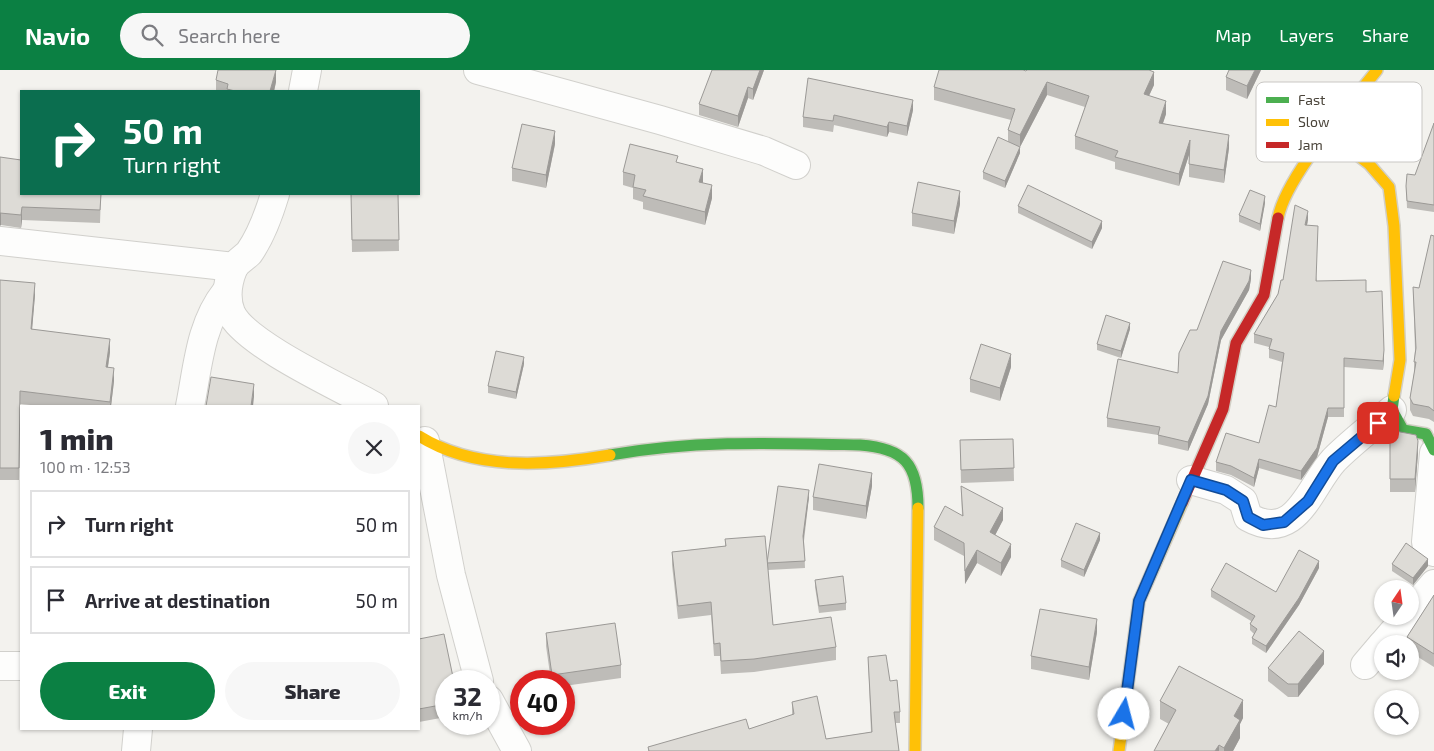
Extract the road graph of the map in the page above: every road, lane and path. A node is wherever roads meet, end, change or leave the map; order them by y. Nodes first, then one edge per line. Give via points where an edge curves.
1 (307, 70) edge
2 (478, 70) edge
3 (1377, 70) edge
4 (1367, 82) edge
5 (303, 90) edge
6 (1306, 162) edge
7 (1367, 162) edge
8 (796, 165) dead end
9 (276, 195) edge
10 (0, 240) edge
11 (230, 279) junction
12 (190, 405) edge
13 (372, 405) edge
14 (1392, 410) junction
15 (422, 439) edge
16 (1434, 452) edge
17 (1191, 480) junction
18 (1434, 552) edge
19 (1434, 584) edge
20 (1419, 602) edge
21 (1399, 625) edge
22 (1391, 635) edge
23 (0, 666) edge
24 (20, 666) edge
25 (476, 670) edge
26 (500, 720) edge
27 (138, 730) edge
28 (136, 751) edge
29 (517, 751) edge
30 (915, 751) edge
31 (1119, 751) edge

1 - 5 street
2 - 8 street via 670,122 764,151
3 - 4 street
6 - 17 street via 1280,206 1264,295 1236,342 1223,409
7 - 14 street via 1390,187 1394,226 1400,360
9 - 11 street via 260,233
10 - 11 street
11 - 12 street via 203,334
11 - 13 street via 232,314 243,329
14 - 16 street via 1403,430 1426,434
14 - 17 street via 1333,461 1308,501 1284,522 1263,525 1248,517 1243,501 1226,490
15 - 25 street via 451,576
15 - 30 street via 449,453 492,461 588,459 678,444 721,442 866,446 890,450 906,460 914,476 918,496
16 - 18 street via 1426,542
17 - 31 street via 1139,601
19 - 20 street
21 - 22 street
23 - 24 street
26 - 29 street
27 - 28 street

